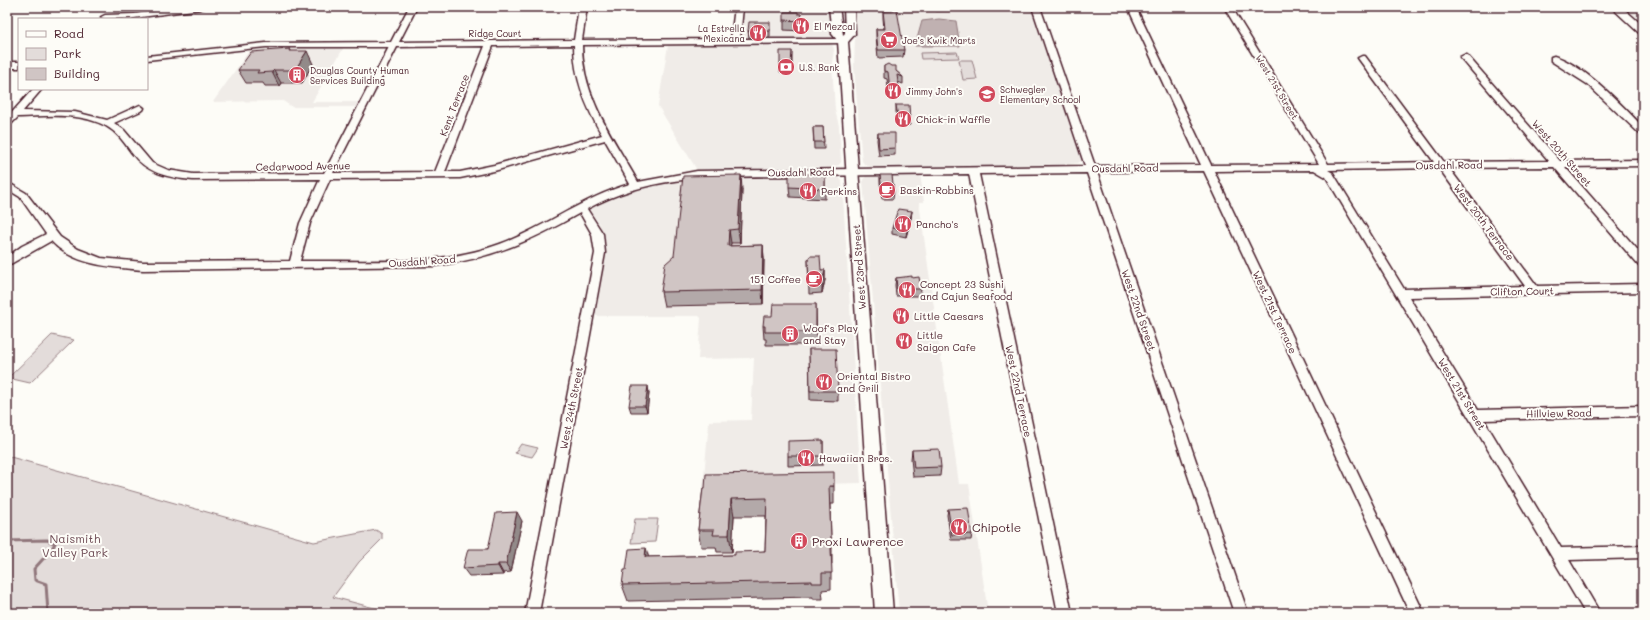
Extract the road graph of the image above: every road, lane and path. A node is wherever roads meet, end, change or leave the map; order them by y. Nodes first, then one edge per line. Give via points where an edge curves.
1 (115, 7) edge
2 (201, 7) edge
3 (413, 7) edge
4 (583, 7) edge
5 (739, 7) edge
6 (834, 7) edge
7 (849, 7) edge
8 (1036, 7) edge
9 (1281, 7) edge
10 (1616, 7) edge
11 (1229, 8) edge
12 (1134, 12) dead end
13 (104, 18) edge
14 (1638, 24) edge
15 (1643, 31) edge
16 (844, 41) junction
17 (734, 42) junction
18 (490, 43) junction
19 (577, 43) junction
20 (394, 44) junction
21 (1464, 57) dead end
22 (148, 58) edge
23 (1362, 58) dead end
24 (1554, 59) dead end
25 (7, 65) edge
26 (18, 65) edge
27 (37, 90) edge
28 (140, 108) dead end
29 (15, 114) junction
30 (7, 123) edge
31 (108, 123) junction
32 (1643, 132) edge
33 (608, 136) junction
34 (1643, 163) edge
35 (1557, 164) junction
36 (1441, 165) junction
37 (1207, 167) junction
38 (1090, 168) junction
39 (1330, 169) junction
40 (973, 170) junction
41 (852, 171) junction
42 (439, 175) junction
43 (327, 176) junction
44 (7, 186) edge
45 (635, 186) junction
46 (581, 208) junction
47 (52, 236) junction
48 (7, 262) edge
49 (1643, 263) edge
50 (294, 264) junction
51 (1643, 288) edge
52 (1534, 290) junction
53 (1401, 293) junction
54 (1643, 411) edge
55 (1474, 415) junction
56 (1643, 552) edge
57 (1558, 554) junction
58 (532, 613) edge
59 (884, 613) edge
60 (1065, 613) edge
61 (1241, 613) edge
62 (1417, 613) edge
63 (1594, 613) edge

1 - 13 street
2 - 13 street
3 - 20 street
4 - 19 street
5 - 17 street
6 - 16 main road, West 23rd Street via 837,34
7 - 16 main road, West 23rd Street via 850,34
8 - 38 street, West 22nd Street
9 - 11 street
10 - 14 main road
11 - 39 street, West 21st Street
12 - 37 street, West 21st Terrace
14 - 15 main road
16 - 17 street, Ridge Court
16 - 41 main road, West 23rd Street
17 - 19 street, Ridge Court
18 - 19 street, Ridge Court
18 - 20 street, Ridge Court
18 - 42 street, Kent Terrace
19 - 33 street via 583,86
20 - 22 street, Ridge Court via 256,45
20 - 43 street
21 - 35 street, West 20th Street
23 - 36 street, West 20th Terrace
24 - 32 street via 1600,91
25 - 26 street
27 - 29 street
28 - 31 street
29 - 30 street
29 - 31 street, Cedarwood Avenue via 70,114
31 - 43 street, Cedarwood Avenue via 123,134 144,162 172,175 216,178
33 - 42 street, Cedarwood Avenue via 480,172
33 - 45 street
34 - 35 street, Ousdahl Road
35 - 36 street, Ousdahl Road
35 - 49 street, West 20th Street
36 - 39 street, Ousdahl Road
36 - 52 street, West 20th Terrace
37 - 38 street, Ousdahl Road
37 - 39 street, Ousdahl Road via 1311,166
37 - 62 street, West 21st Terrace
38 - 40 street, Ousdahl Road
38 - 61 street, West 22nd Street
39 - 53 street, West 21st Street
40 - 41 street, Ousdahl Road
40 - 60 street, West 22nd Terrace
41 - 45 street, Ousdahl Road via 703,173 664,178
41 - 59 main road, West 23rd Street
42 - 43 street, Cedarwood Avenue
43 - 50 street via 305,222
44 - 47 street, Ousdahl Road via 23,195
45 - 46 street, Ousdahl Road via 605,196
46 - 50 street, Ousdahl Road via 514,243 466,257 422,263
46 - 58 street, West 24th Street via 596,228 600,253
47 - 48 street
47 - 50 street, Ousdahl Road via 74,252 100,262 117,264
51 - 52 street, Clifton Court
52 - 53 street, Clifton Court
53 - 55 street, West 21st Street
54 - 55 street, Hillview Road
55 - 57 street, West 21st Street
56 - 57 street
57 - 63 street, West 21st Street

